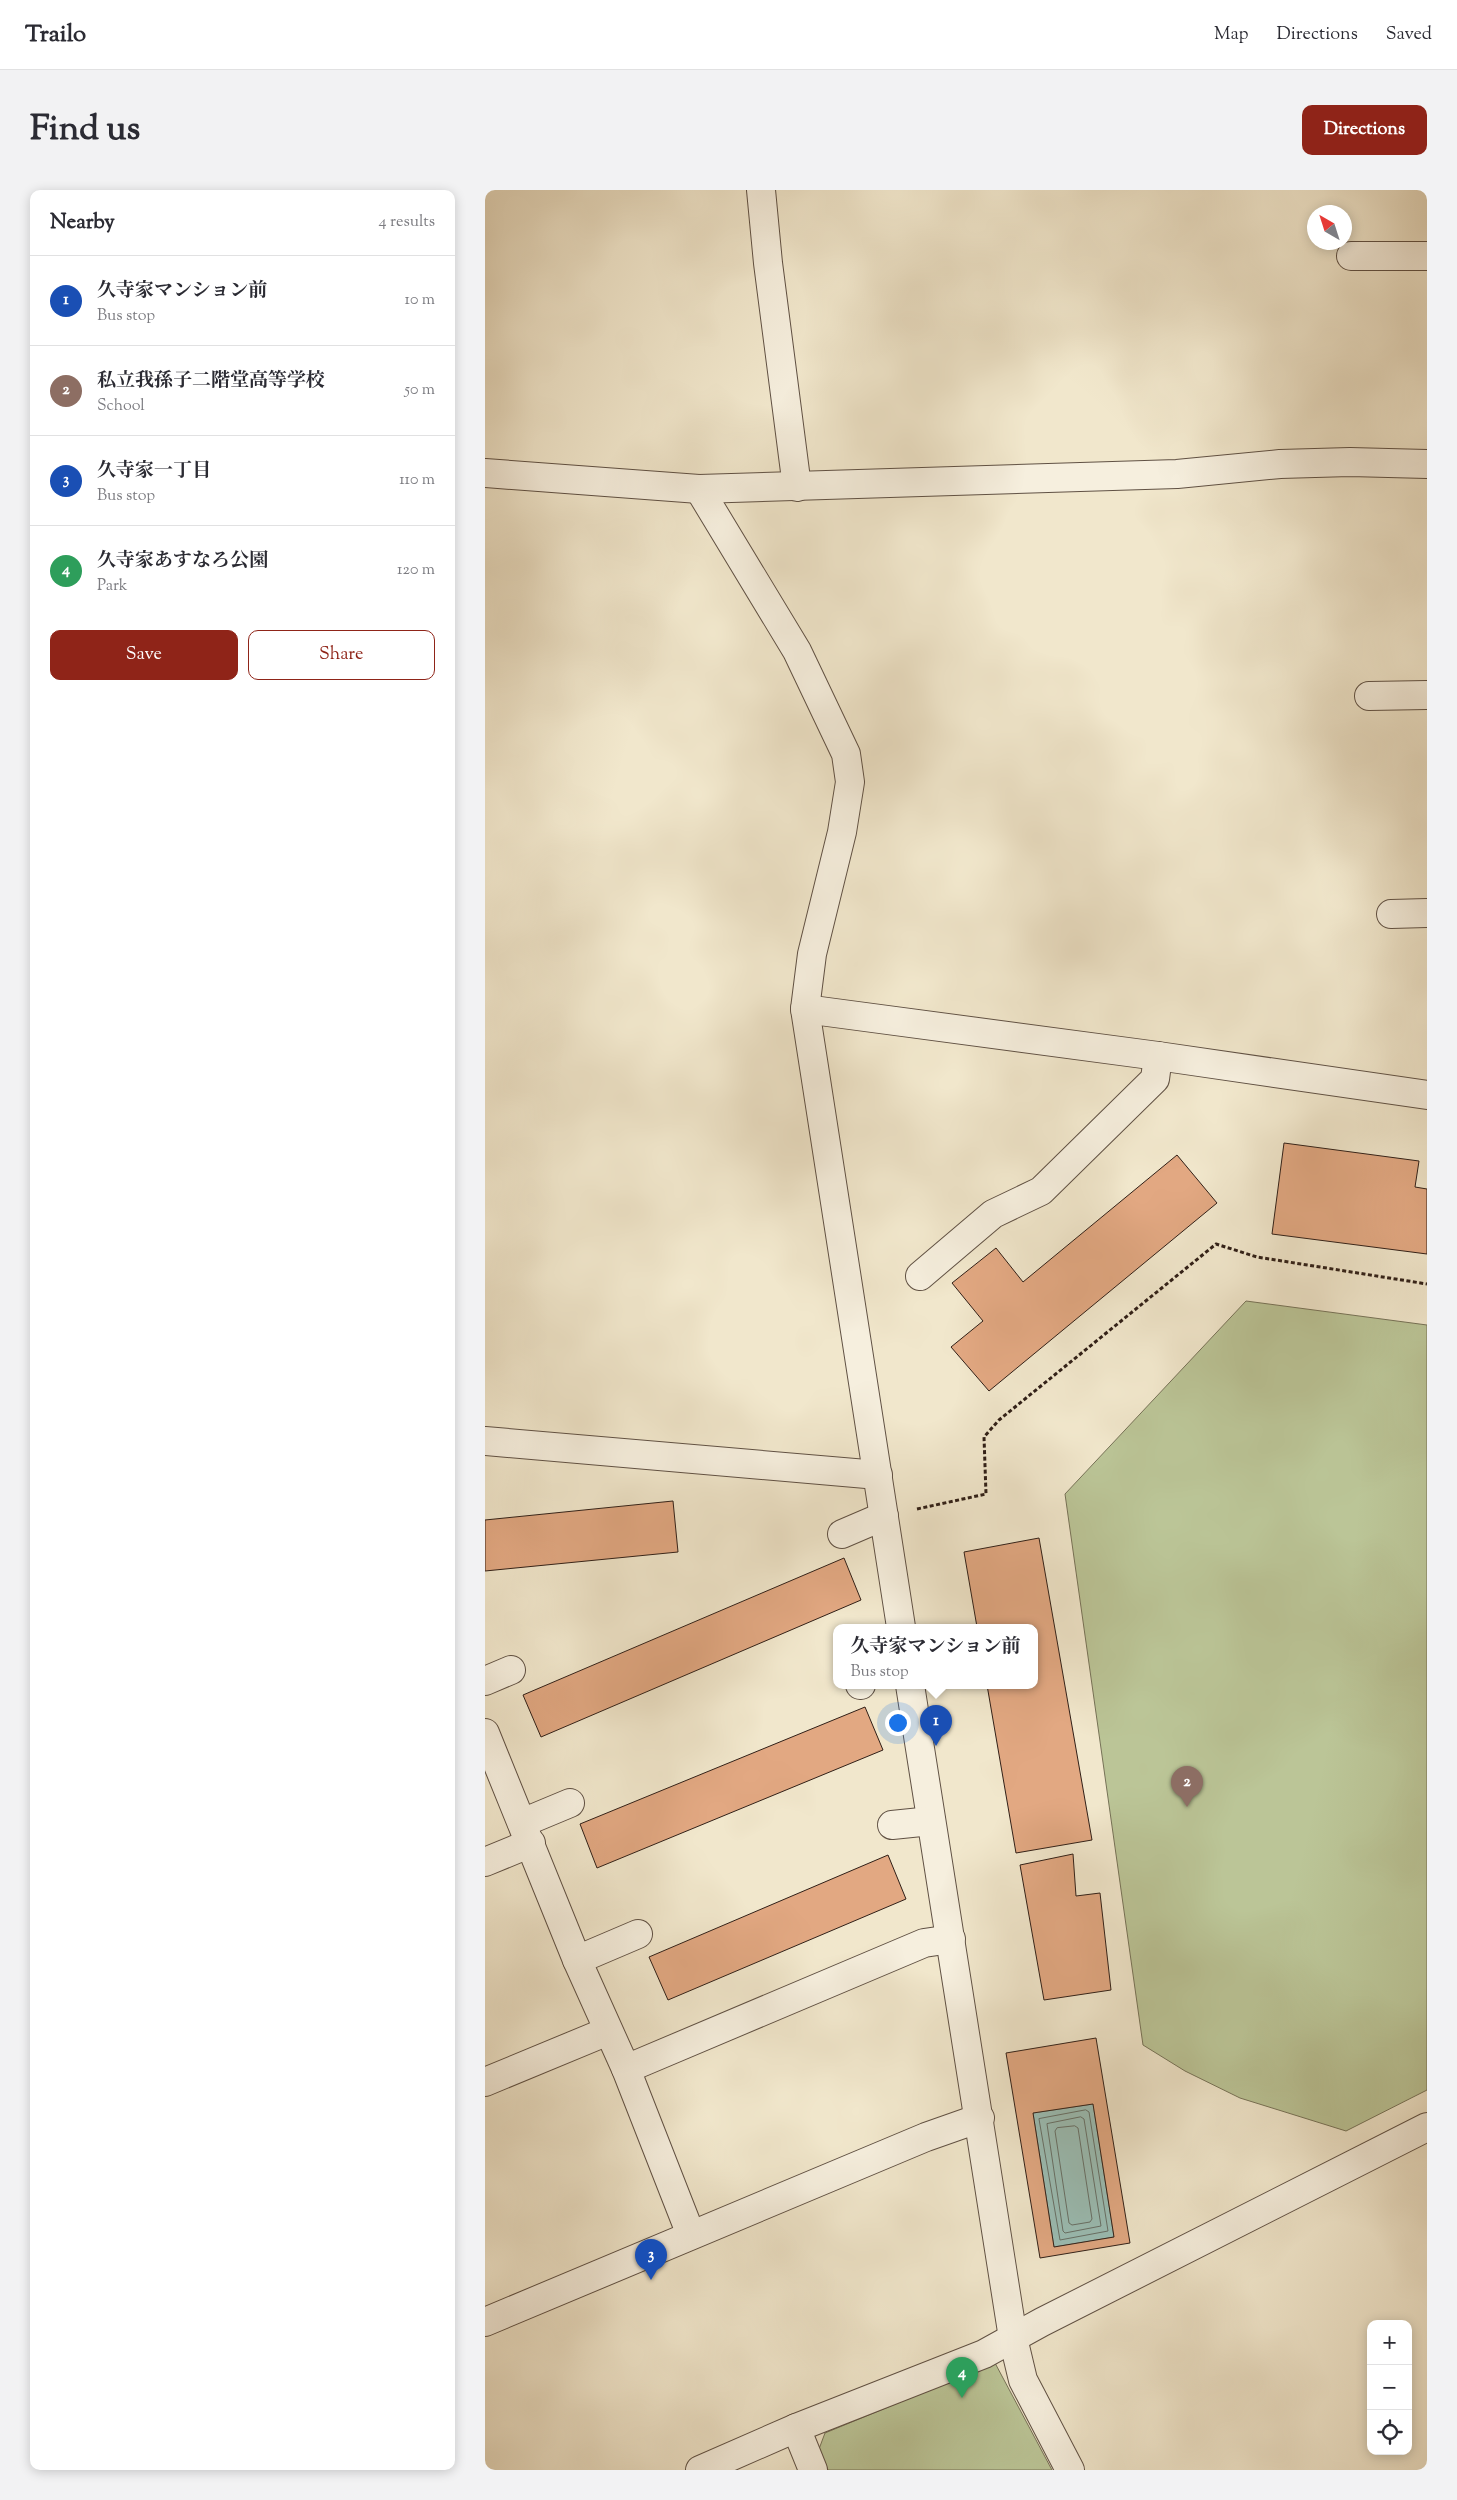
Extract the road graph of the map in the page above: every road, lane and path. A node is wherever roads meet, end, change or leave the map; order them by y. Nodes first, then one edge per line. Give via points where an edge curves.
1 (761, 190) edge
2 (1351, 256) dead end
3 (1427, 256) edge
4 (1427, 464) edge
5 (485, 473) edge
6 (797, 487) junction
7 (699, 489) junction
8 (1427, 695) edge
9 (1369, 696) dead end
10 (1427, 913) edge
11 (1391, 914) dead end
12 (805, 1009) junction
13 (1158, 1056) junction
14 (1427, 1095) edge
15 (919, 1276) dead end
16 (1427, 1284) edge
17 (485, 1442) edge
18 (878, 1475) junction
19 (884, 1516) junction
20 (842, 1534) dead end
21 (901, 1624) edge
22 (511, 1670) dead end
23 (485, 1681) edge
24 (911, 1689) edge
25 (485, 1734) edge
26 (570, 1804) dead end
27 (931, 1820) junction
28 (892, 1825) dead end
29 (527, 1833) junction
30 (485, 1862) edge
31 (638, 1934) dead end
32 (951, 1939) junction
33 (577, 1960) junction
34 (608, 2031) junction
35 (625, 2069) junction
36 (485, 2082) edge
37 (980, 2118) junction
38 (1427, 2127) edge
39 (691, 2235) junction
40 (485, 2322) edge
41 (1013, 2338) junction
42 (796, 2428) junction
43 (700, 2470) edge
44 (813, 2470) edge
45 (1071, 2470) edge

1 - 6 street
2 - 3 street
4 - 6 street via 1290,464 1177,474
5 - 7 street
6 - 7 street
7 - 12 street via 797,651 846,754 850,782 842,832 812,954
8 - 9 street
10 - 11 street
12 - 13 street
12 - 18 street
13 - 14 street
13 - 15 street via 1155,1080 1041,1191 993,1214
16 - 19 path via 1257,1257 1216,1244 999,1420 984,1437 986,1494
17 - 18 street
18 - 19 street
19 - 20 street
19 - 21 street
22 - 23 street
24 - 27 street
25 - 29 street
26 - 29 street
27 - 28 street
27 - 32 street
29 - 30 street
29 - 33 street
31 - 33 street
32 - 35 street via 924,1944
32 - 37 street
33 - 34 street
34 - 35 street
34 - 36 street
35 - 39 street
37 - 39 street via 926,2137
37 - 41 street
38 - 41 street
39 - 40 street
41 - 42 street via 984,2354
41 - 45 street via 1023,2380
42 - 43 street
42 - 44 street

